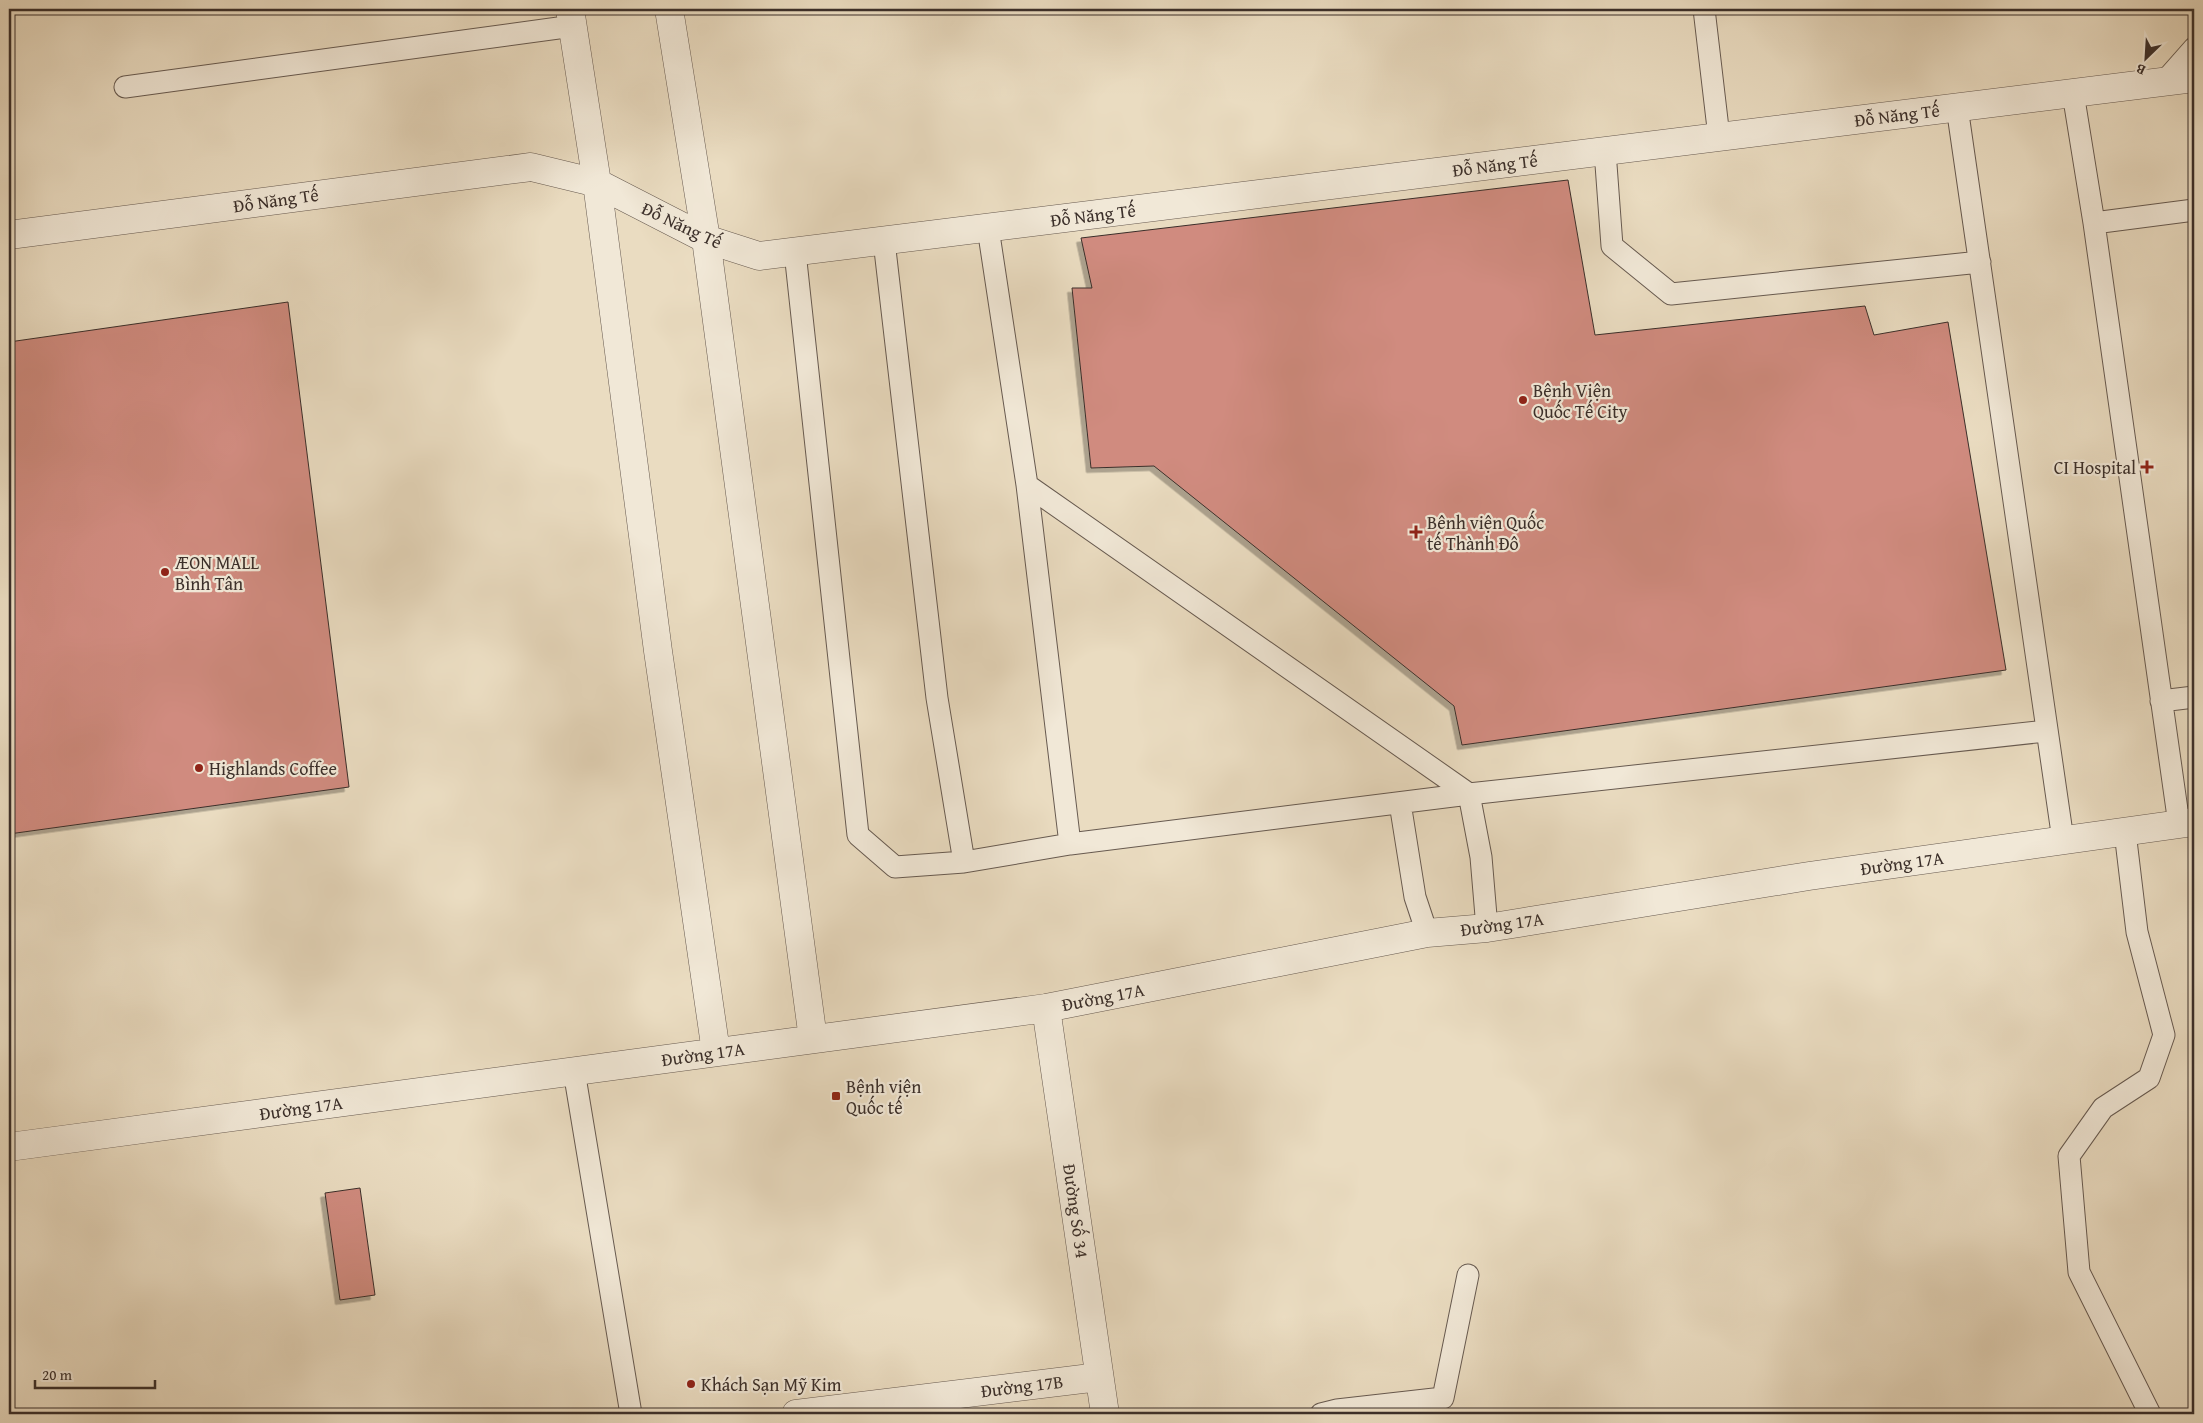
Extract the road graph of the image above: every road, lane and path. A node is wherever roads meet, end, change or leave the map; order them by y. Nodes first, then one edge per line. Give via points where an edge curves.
1 (669, 9) edge
2 (1704, 9) edge
3 (572, 17) edge
4 (2194, 48) edge
5 (2194, 78) edge
6 (2164, 82) junction
7 (126, 87) dead end
8 (2073, 93) junction
9 (1957, 107) junction
10 (1719, 137) junction
11 (1605, 151) junction
12 (597, 184) junction
13 (2194, 210) edge
14 (2094, 223) junction
15 (988, 228) junction
16 (9, 235) edge
17 (706, 239) junction
18 (884, 241) junction
19 (796, 252) junction
20 (1980, 262) junction
21 (1026, 485) junction
22 (2194, 697) edge
23 (2162, 701) junction
24 (2046, 731) junction
25 (1469, 794) junction
26 (1400, 803) junction
27 (2187, 823) edge
28 (2125, 832) junction
29 (2063, 840) junction
30 (1070, 844) junction
31 (964, 862) junction
32 (1487, 928) junction
33 (1426, 933) junction
34 (1046, 1008) junction
35 (814, 1039) junction
36 (716, 1052) junction
37 (574, 1071) junction
38 (9, 1147) edge
39 (1468, 1275) dead end
40 (1100, 1377) junction
41 (631, 1414) edge
42 (796, 1414) edge
43 (1105, 1414) edge
44 (1321, 1414) edge
45 (2150, 1414) edge

1 - 17 street
2 - 10 lane
3 - 7 lane
3 - 12 street
4 - 6 lane
5 - 6 street, Đỗ Năng Tế
6 - 8 street, Đỗ Năng Tế
8 - 9 street, Đỗ Năng Tế
8 - 14 lane
9 - 10 street, Đỗ Năng Tế
9 - 20 lane
10 - 11 street, Đỗ Năng Tế
11 - 15 street, Đỗ Năng Tế
11 - 20 lane via 1612,246 1671,294
12 - 16 street, Đỗ Năng Tế via 531,167
12 - 17 street, Đỗ Năng Tế
12 - 36 street via 658,651
13 - 14 lane
14 - 23 lane
15 - 18 street, Đỗ Năng Tế
15 - 21 lane
17 - 19 street, Đỗ Năng Tế via 760,256
17 - 35 street
18 - 19 street, Đỗ Năng Tế
18 - 31 lane via 937,698
19 - 31 lane via 858,835 895,867
20 - 24 lane
21 - 25 lane
21 - 30 lane
22 - 23 lane
23 - 27 lane
24 - 25 lane
24 - 29 lane
25 - 26 lane
25 - 32 lane via 1481,857
26 - 30 lane
26 - 33 lane via 1415,897
27 - 28 street, Đường 17A
28 - 29 street, Đường 17A
28 - 45 lane via 2137,932 2164,1035 2149,1078 2103,1108 2069,1156 2079,1272
29 - 32 street, Đường 17A via 1809,876
30 - 31 lane
32 - 33 street, Đường 17A
33 - 34 street, Đường 17A
34 - 35 street, Đường 17A
34 - 40 street, Đường Số 34
35 - 36 street, Đường 17A
36 - 37 street, Đường 17A
37 - 38 street, Đường 17A
37 - 41 lane
39 - 44 lane via 1443,1398
40 - 42 street, Đường 17B
40 - 43 street, Đường Số 34

